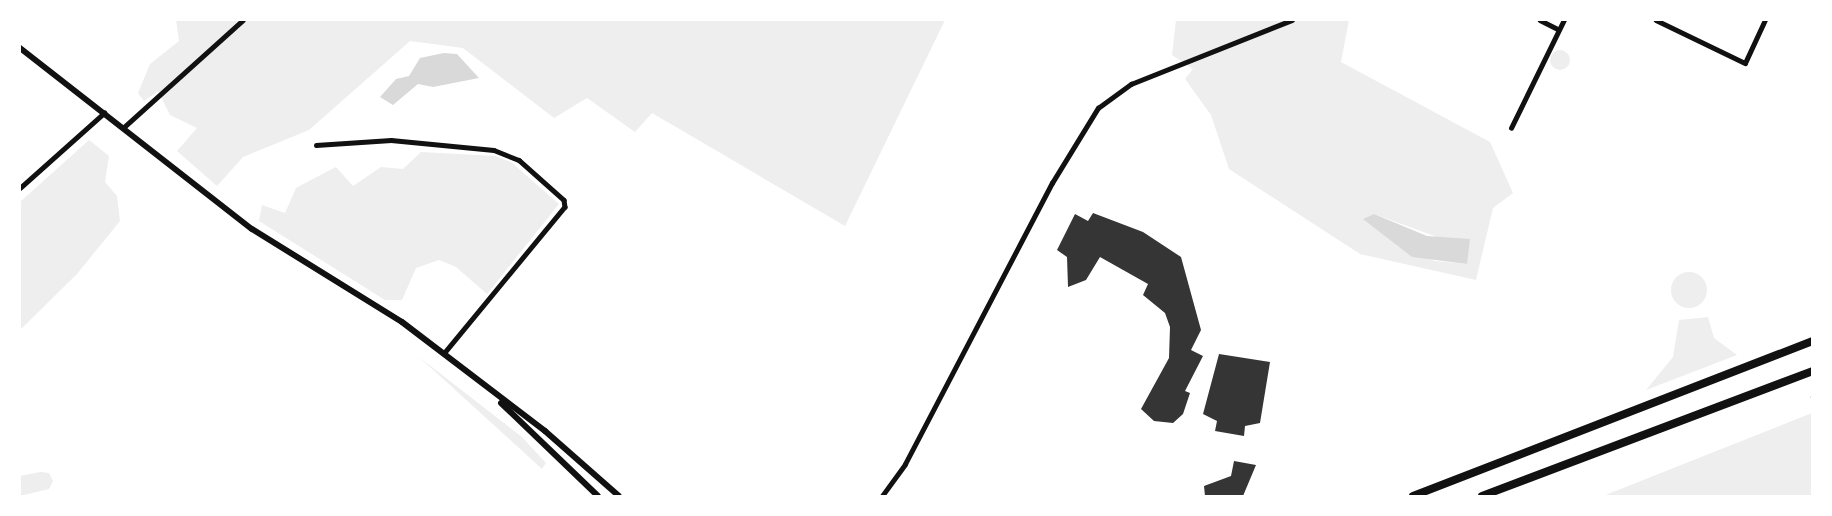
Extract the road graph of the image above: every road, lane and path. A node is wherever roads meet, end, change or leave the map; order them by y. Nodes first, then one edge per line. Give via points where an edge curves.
1 (243, 20) edge
2 (1292, 20) edge
3 (1540, 20) edge
4 (1564, 20) edge
5 (1656, 20) edge
6 (1765, 20) edge
7 (1558, 29) junction
8 (20, 48) edge
9 (104, 113) junction
10 (123, 128) junction
11 (1511, 129) dead end
12 (316, 145) dead end
13 (20, 188) edge
14 (1812, 341) edge
15 (444, 354) junction
16 (1812, 371) edge
17 (485, 388) junction
18 (598, 496) edge
19 (619, 496) edge
20 (882, 496) edge
21 (1413, 496) edge
22 (1482, 496) edge

1 - 10 street
2 - 20 street via 1131,84 1098,108 1052,183 905,464
3 - 7 street
4 - 7 street
5 - 6 street via 1744,63
7 - 11 street
8 - 9 street
9 - 10 street
9 - 13 street
10 - 15 street via 252,229
12 - 15 street via 392,140 494,150 519,160 564,200 565,207
14 - 21 highway
15 - 17 street
16 - 22 highway
17 - 18 street
17 - 19 street

